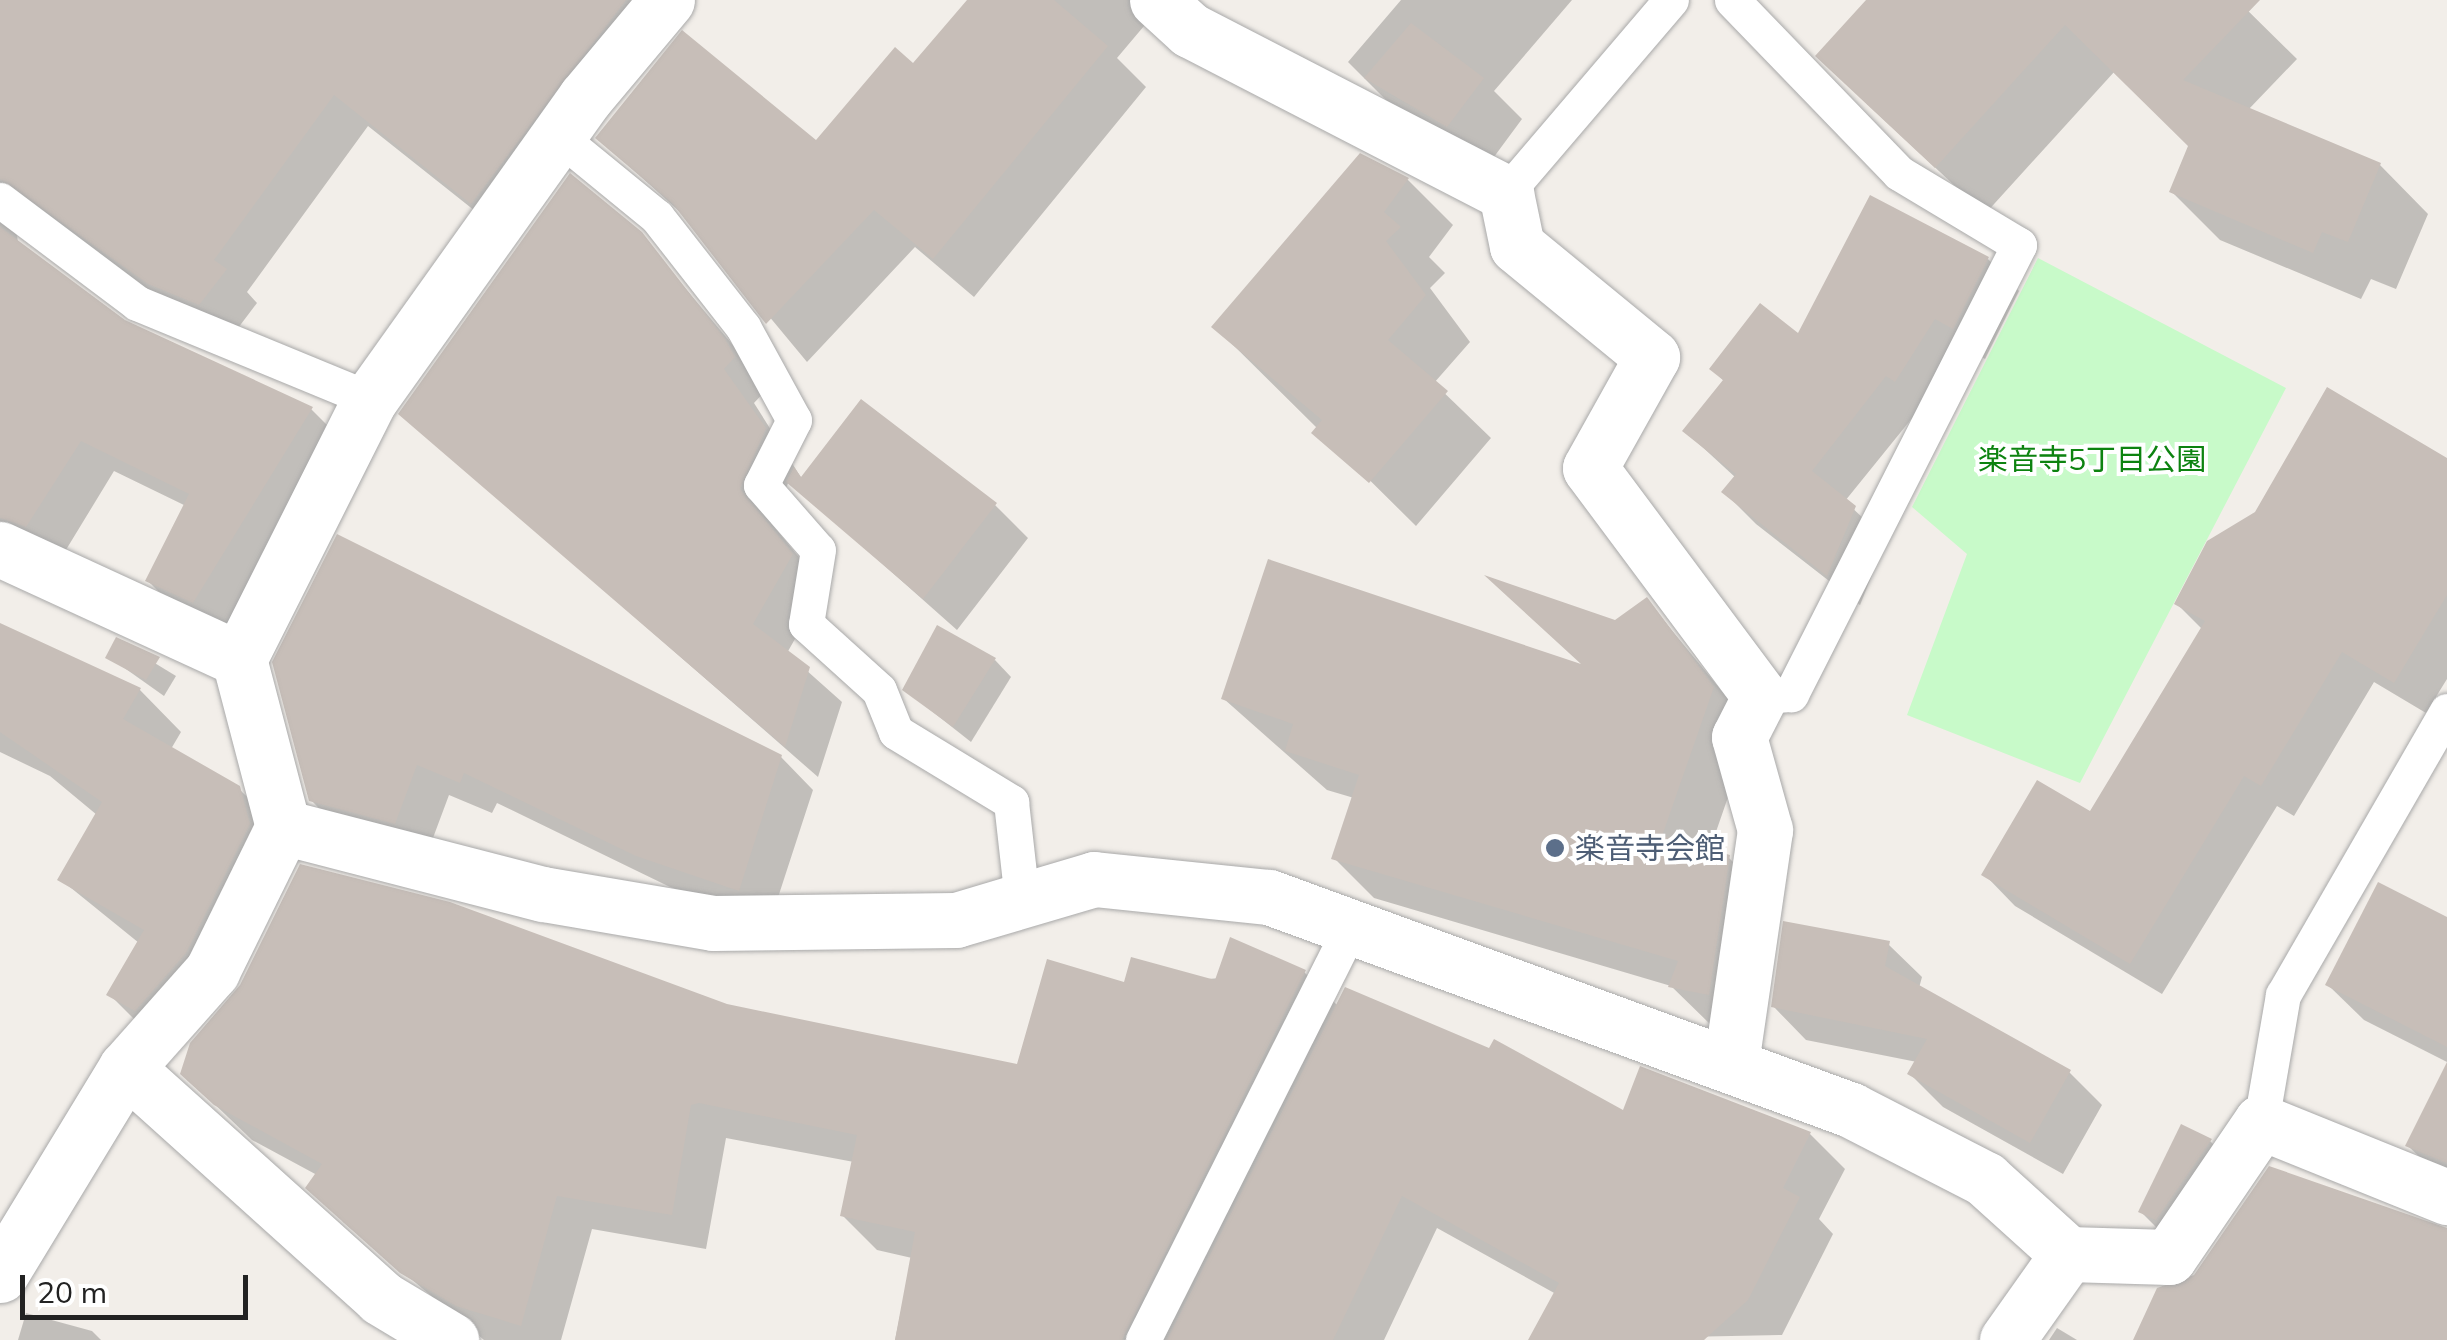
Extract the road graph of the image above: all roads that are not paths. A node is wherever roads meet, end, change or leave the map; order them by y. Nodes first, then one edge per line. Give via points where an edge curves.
1 (667, 0) edge
2 (1157, 0) edge
3 (1671, 0) edge
4 (1732, 0) edge
5 (558, 136) junction
6 (1506, 193) junction
7 (0, 200) edge
8 (370, 399) junction
9 (0, 549) edge
10 (239, 660) junction
11 (1760, 696) junction
12 (2447, 712) edge
13 (282, 827) junction
14 (1022, 900) junction
15 (1351, 927) junction
16 (1731, 1062) junction
17 (126, 1068) junction
18 (2261, 1122) junction
19 (2447, 1196) edge
20 (2068, 1254) junction
21 (0, 1275) edge
22 (451, 1340) edge
23 (1143, 1340) edge
24 (2007, 1340) edge

1 - 5 street
2 - 6 street via 1190,30
3 - 6 lane
4 - 11 lane via 1899,173 2020,246 1790,694
5 - 8 street
5 - 14 lane via 657,217 743,327 794,420 761,485 818,550 806,624 879,690 896,732 1010,802
6 - 11 street via 1517,246 1652,357 1590,468
7 - 8 lane via 137,304 300,363
8 - 10 street
9 - 10 street
10 - 13 street
11 - 16 street via 1739,737 1764,830
12 - 18 lane via 2283,996
13 - 14 street via 543,894 713,923 956,920
13 - 17 street via 212,972
14 - 15 street via 1094,879 1270,897
15 - 16 street
15 - 23 lane
16 - 20 street via 1986,1179
17 - 21 street
17 - 22 street via 380,1298
18 - 19 street
18 - 20 street via 2169,1257
20 - 24 street

